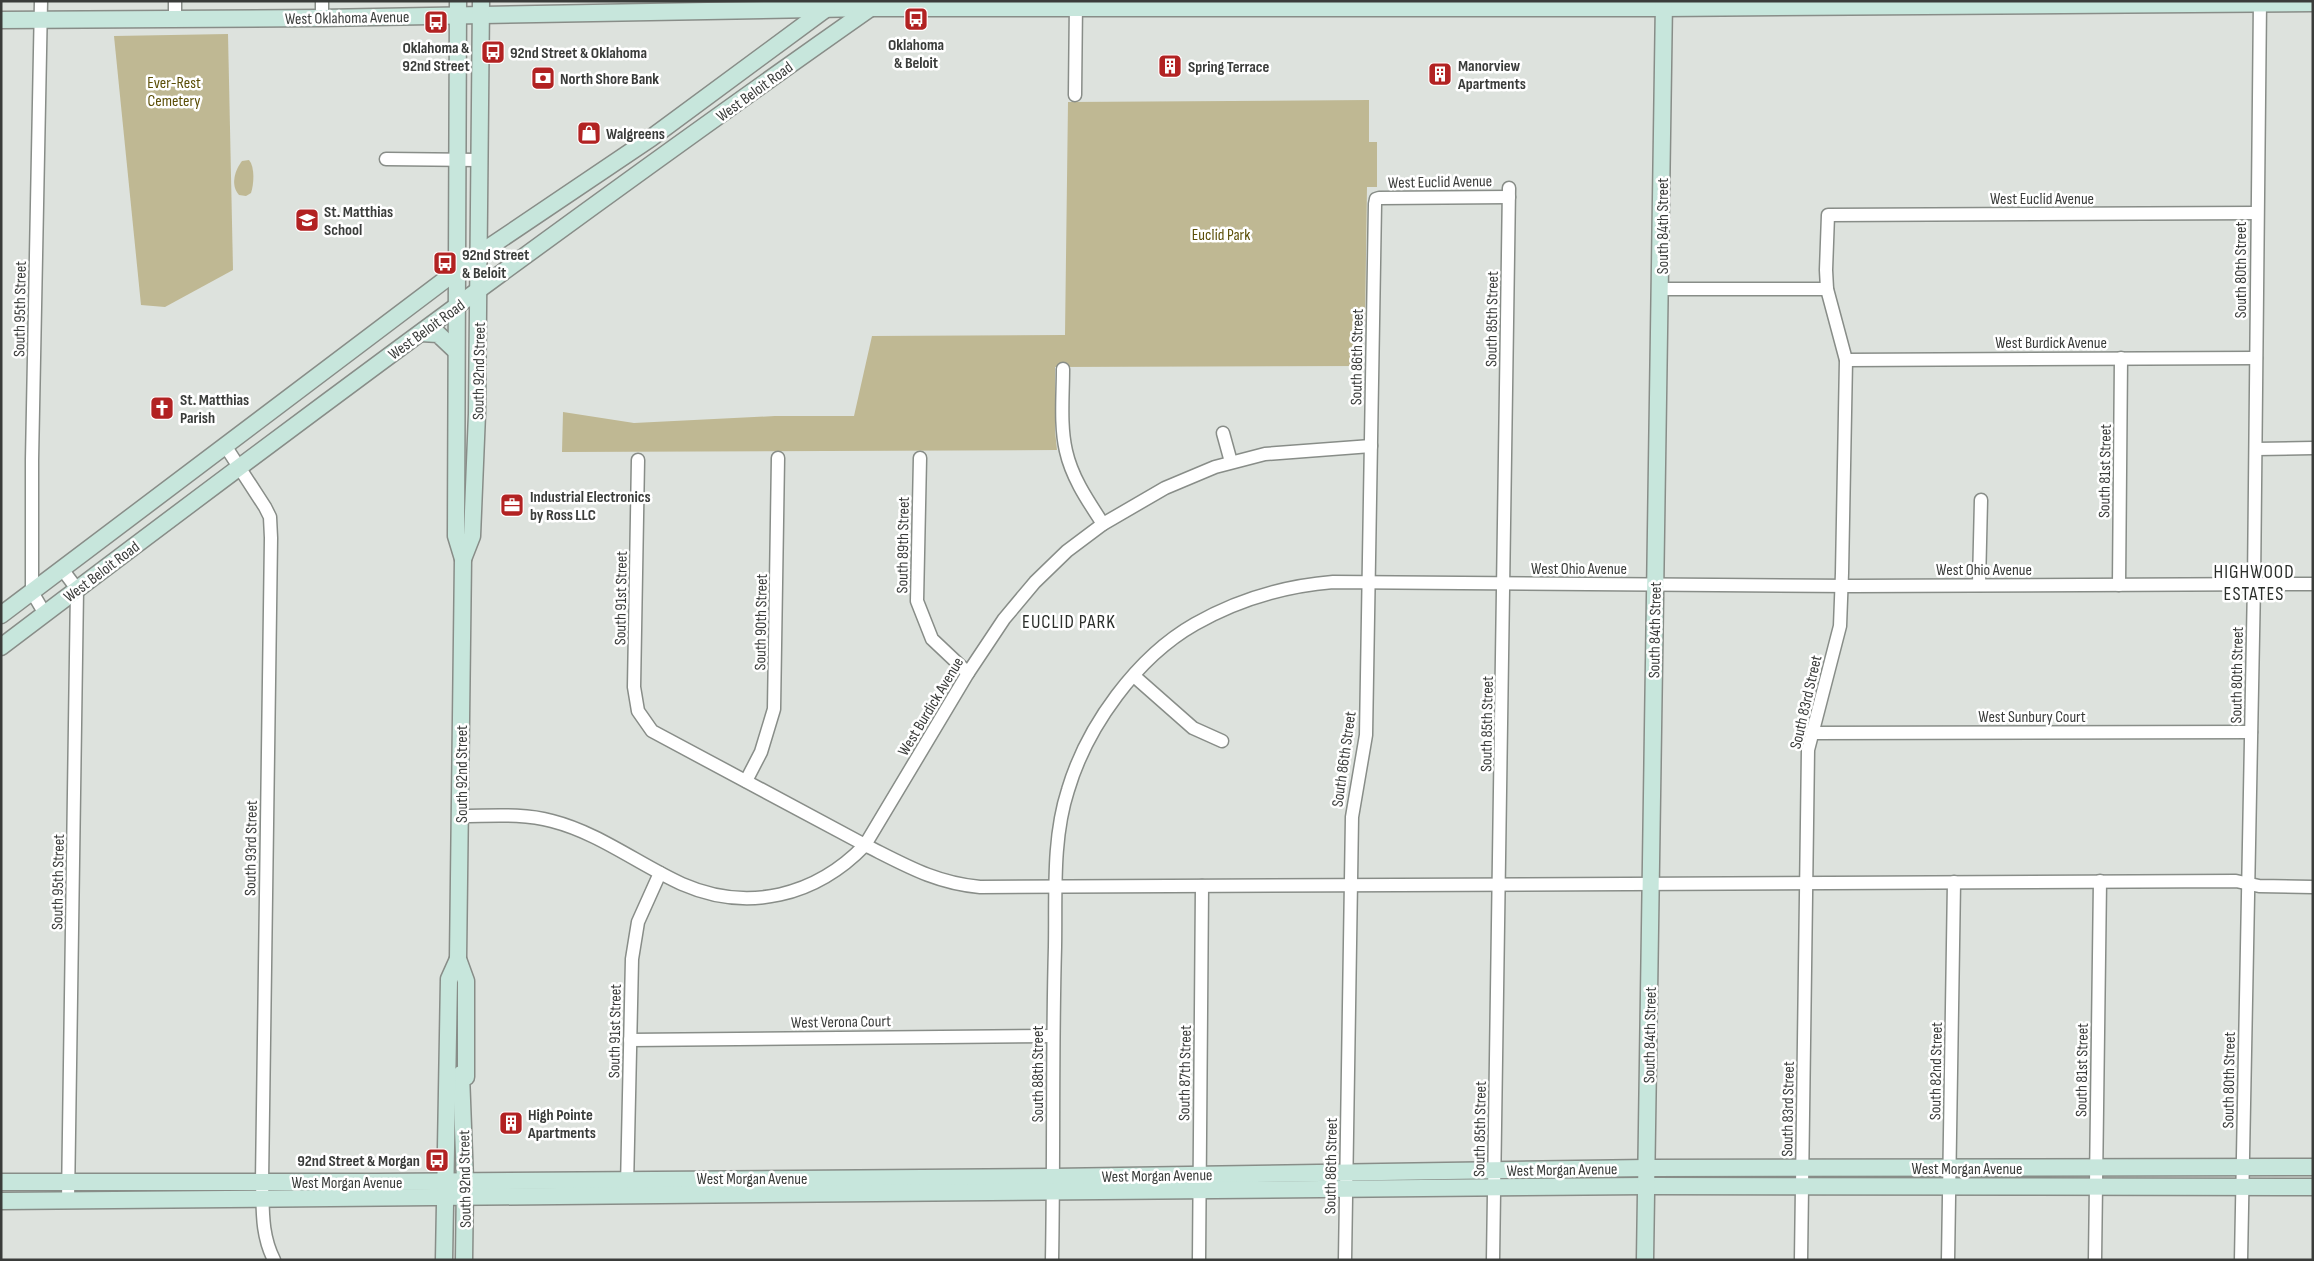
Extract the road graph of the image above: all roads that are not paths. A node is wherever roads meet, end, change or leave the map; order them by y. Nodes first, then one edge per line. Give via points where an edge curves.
1 (42, 1) edge
2 (175, 1) edge
3 (322, 1) edge
4 (2260, 2) edge
5 (2313, 3) edge
6 (1815, 4) edge
7 (1963, 4) edge
8 (875, 5) edge
9 (1076, 5) edge
10 (1664, 5) edge
11 (831, 6) edge
12 (458, 8) edge
13 (482, 8) edge
14 (750, 11) junction
15 (322, 18) junction
16 (175, 19) junction
17 (1, 20) edge
18 (42, 20) junction
19 (781, 42) junction
20 (1075, 96) dead end
21 (386, 159) dead end
22 (458, 160) junction
23 (480, 160) junction
24 (1509, 192) joint
25 (1375, 204) joint
26 (2257, 213) junction
27 (1828, 215) joint
28 (479, 254) junction
29 (456, 272) junction
30 (1661, 289) junction
31 (1828, 289) junction
32 (479, 291) junction
33 (456, 307) junction
34 (421, 333) junction
35 (456, 351) junction
36 (2121, 358) junction
37 (2256, 358) junction
38 (1846, 360) junction
39 (1063, 370) dead end
40 (1223, 433) dead end
41 (1371, 446) junction
42 (226, 447) junction
43 (2313, 448) edge
44 (2256, 449) junction
45 (778, 458) dead end
46 (920, 458) dead end
47 (638, 460) dead end
48 (1231, 462) junction
49 (238, 467) junction
50 (1981, 500) dead end
51 (1103, 524) junction
52 (463, 559) junction
53 (62, 569) junction
54 (1370, 582) junction
55 (1505, 584) junction
56 (1979, 584) junction
57 (2254, 584) junction
58 (2313, 584) edge
59 (1655, 585) junction
60 (2118, 585) junction
61 (1842, 586) junction
62 (77, 589) junction
63 (32, 592) junction
64 (45, 614) junction
65 (1, 615) edge
66 (1, 646) edge
67 (968, 673) junction
68 (1134, 676) junction
69 (2251, 732) junction
70 (1812, 733) junction
71 (1222, 741) dead end
72 (746, 782) junction
73 (461, 816) junction
74 (865, 845) junction
75 (660, 872) junction
76 (2100, 881) junction
77 (1651, 882) junction
78 (1806, 882) junction
79 (1954, 882) junction
80 (1499, 883) junction
81 (2248, 884) junction
82 (1350, 885) junction
83 (1202, 886) junction
84 (2313, 887) edge
85 (1056, 888) junction
86 (458, 959) junction
87 (1053, 1036) junction
88 (630, 1040) junction
89 (2313, 1167) edge
90 (1647, 1168) junction
91 (1802, 1168) junction
92 (1949, 1168) junction
93 (2096, 1168) junction
94 (2243, 1168) junction
95 (1494, 1170) junction
96 (1347, 1172) junction
97 (1199, 1174) junction
98 (627, 1179) junction
99 (527, 1180) junction
100 (68, 1181) junction
101 (466, 1181) junction
102 (1, 1182) edge
103 (262, 1182) junction
104 (1053, 1184) junction
105 (1802, 1185) junction
106 (845, 1186) junction
107 (1646, 1186) junction
108 (1949, 1187) junction
109 (2243, 1187) junction
110 (2313, 1187) edge
111 (1494, 1188) junction
112 (2095, 1188) junction
113 (446, 1189) junction
114 (1346, 1189) junction
115 (376, 1190) junction
116 (1199, 1190) junction
117 (628, 1196) junction
118 (465, 1197) junction
119 (527, 1197) junction
120 (262, 1199) junction
121 (1, 1201) edge
122 (68, 1201) junction
123 (274, 1260) edge
124 (444, 1260) edge
125 (464, 1260) edge
126 (1052, 1260) edge
127 (1199, 1260) edge
128 (1345, 1260) edge
129 (1493, 1260) edge
130 (1645, 1260) edge
131 (1801, 1260) edge
132 (1948, 1260) edge
133 (2094, 1260) edge
134 (2241, 1260) edge

1 - 18 street, South 95th Street
2 - 16 street
3 - 15 street
4 - 5 main road, West Oklahoma Avenue
4 - 7 main road, West Oklahoma Avenue
4 - 26 street, South 80th Street
6 - 7 main road, West Oklahoma Avenue
6 - 10 main road, West Oklahoma Avenue
8 - 9 main road, West Oklahoma Avenue
8 - 11 main road, West Oklahoma Avenue
8 - 32 main road, West Beloit Road
9 - 10 main road, West Oklahoma Avenue
9 - 20 street
10 - 30 main road, South 84th Street
11 - 14 main road, West Oklahoma Avenue
11 - 19 main road, West Beloit Road
12 - 13 main road, West Oklahoma Avenue
12 - 15 main road, West Oklahoma Avenue
12 - 22 main road, South 92nd Street
13 - 14 main road, West Oklahoma Avenue
13 - 23 main road, South 92nd Street
14 - 19 main road via 778,18 783,33
15 - 16 main road, West Oklahoma Avenue
16 - 18 main road, West Oklahoma Avenue
17 - 18 main road, West Oklahoma Avenue
18 - 63 street, South 95th Street
19 - 28 main road, West Beloit Road via 651,138
21 - 22 street
22 - 23 street
22 - 29 main road, South 92nd Street
23 - 28 main road, South 92nd Street
24 - 25 street, West Euclid Avenue via 1379,198
24 - 55 street, South 85th Street
25 - 41 street, South 86th Street
26 - 27 street, West Euclid Avenue
26 - 37 street, South 80th Street
27 - 31 street, South 83rd Street
28 - 29 main road, West Beloit Road
28 - 32 main road, South 92nd Street
29 - 33 main road, South 92nd Street
29 - 42 main road, West Beloit Road
30 - 31 street
30 - 59 main road, South 84th Street
31 - 38 street, South 83rd Street
32 - 33 main road, West Beloit Road
32 - 52 main road, South 92nd Street via 472,536
33 - 34 main road, West Beloit Road
33 - 35 main road, South 92nd Street
34 - 35 main road via 438,334
34 - 49 main road, West Beloit Road
35 - 52 main road, South 92nd Street via 456,536
36 - 37 street, West Burdick Avenue
36 - 38 street, West Burdick Avenue
36 - 60 street, South 81st Street
37 - 44 street, South 80th Street
38 - 61 street, South 83rd Street
39 - 51 street via 1066,451 1082,490
40 - 48 street
41 - 48 street, West Burdick Avenue via 1290,450
41 - 54 street, South 86th Street
42 - 49 street, South 93rd Street
42 - 53 main road, West Beloit Road
43 - 44 street
44 - 57 street, South 80th Street
45 - 72 street, South 90th Street via 774,709 761,752
46 - 67 street, South 89th Street via 917,601 932,639
47 - 72 street, South 91st Street via 634,687 638,711 652,731
48 - 51 street, West Burdick Avenue via 1165,488
49 - 62 main road, West Beloit Road
49 - 103 street, South 93rd Street via 270,518 271,538
50 - 56 street
51 - 67 street, West Burdick Avenue via 1067,551 1035,582 1004,619
52 - 73 main road, South 92nd Street
53 - 62 street
53 - 63 main road, West Beloit Road
54 - 55 street, West Ohio Avenue
54 - 68 street, West Ohio Avenue via 1304,585 1250,600 1194,625 1164,646
54 - 82 street, South 86th Street via 1366,735 1352,817
55 - 59 street, West Ohio Avenue
55 - 80 street, South 85th Street
56 - 60 street, West Ohio Avenue
56 - 61 street, West Ohio Avenue
57 - 58 street, West Ohio Avenue
57 - 60 street, West Ohio Avenue
57 - 69 street, South 80th Street
59 - 61 street, West Ohio Avenue
59 - 77 main road, South 84th Street
61 - 70 street, South 83rd Street via 1840,626
62 - 64 main road, West Beloit Road
62 - 100 street, South 95th Street
63 - 64 street
63 - 65 main road, West Beloit Road
64 - 66 main road, West Beloit Road
67 - 74 street, West Burdick Avenue
68 - 71 street via 1192,728
68 - 85 street, West Ohio Avenue via 1112,701 1091,734 1068,790 1061,820
69 - 70 street, West Sunbury Court
69 - 81 street, South 80th Street
70 - 78 street, South 83rd Street via 1808,750
72 - 74 street
73 - 75 street, West Burdick Avenue via 526,817 552,821 585,833
73 - 86 main road, South 92nd Street
74 - 75 street, West Burdick Avenue via 842,866 816,882 766,898 738,899 703,892
74 - 85 street via 927,876 962,885
75 - 88 street, South 91st Street via 638,922 632,959
76 - 79 street
76 - 81 street via 2236,881
76 - 93 street, South 81st Street
77 - 78 street
77 - 80 street
77 - 90 main road, South 84th Street
78 - 79 street
78 - 91 street, South 83rd Street
79 - 92 street, South 82nd Street
80 - 82 street
80 - 95 street, South 85th Street
81 - 84 street
81 - 94 street, South 80th Street
82 - 83 street
82 - 96 street, South 86th Street
83 - 85 street
83 - 97 street, South 87th Street
85 - 87 street, South 88th Street
86 - 101 main road, South 92nd Street via 466,981 466,1077 461,1074
86 - 113 main road, South 92nd Street via 449,979
87 - 88 street, West Verona Court
87 - 104 street, South 88th Street
88 - 98 street, South 91st Street
89 - 94 main road, West Morgan Avenue
90 - 91 main road, West Morgan Avenue
90 - 95 main road, West Morgan Avenue
90 - 107 main road, South 84th Street
91 - 92 main road, West Morgan Avenue
91 - 105 street, South 83rd Street
92 - 93 main road, West Morgan Avenue
92 - 108 street, South 82nd Street
93 - 94 main road, West Morgan Avenue
93 - 112 street, South 81st Street
94 - 109 street, South 80th Street
95 - 96 main road, West Morgan Avenue
95 - 111 street, South 85th Street
96 - 97 main road, West Morgan Avenue
96 - 114 street, South 86th Street
97 - 104 main road, West Morgan Avenue
97 - 116 street, South 87th Street
98 - 99 main road, West Morgan Avenue
98 - 106 main road, West Morgan Avenue
98 - 117 street, South 91st Street
99 - 101 main road, West Morgan Avenue
99 - 119 main road
100 - 102 main road, West Morgan Avenue
100 - 103 main road, West Morgan Avenue
100 - 122 street, South 95th Street
101 - 113 main road, West Morgan Avenue
101 - 118 main road, South 92nd Street
103 - 115 main road, West Morgan Avenue
103 - 120 street, South 93rd Street
104 - 106 main road, West Morgan Avenue
104 - 116 main road, West Morgan Avenue
104 - 126 street, South 88th Street
105 - 107 main road, West Morgan Avenue
105 - 108 main road, West Morgan Avenue
105 - 131 street, South 83rd Street
106 - 117 main road, West Morgan Avenue
107 - 111 main road, West Morgan Avenue
107 - 130 main road, South 84th Street
108 - 112 main road, West Morgan Avenue
108 - 132 street, South 82nd Street
109 - 110 main road, West Morgan Avenue
109 - 112 main road, West Morgan Avenue
109 - 134 street, South 80th Street
111 - 114 main road, West Morgan Avenue
111 - 129 street, South 85th Street
112 - 133 street, South 81st Street
113 - 115 main road, West Morgan Avenue
113 - 118 main road, West Morgan Avenue
113 - 124 main road, South 92nd Street
114 - 116 main road, West Morgan Avenue
114 - 128 street, South 86th Street
115 - 120 main road, West Morgan Avenue
116 - 127 street, South 87th Street
117 - 119 main road, West Morgan Avenue
118 - 119 main road, West Morgan Avenue
118 - 125 main road, South 92nd Street
120 - 122 main road, West Morgan Avenue
120 - 123 street, South 93rd Street via 262,1226
121 - 122 main road, West Morgan Avenue

